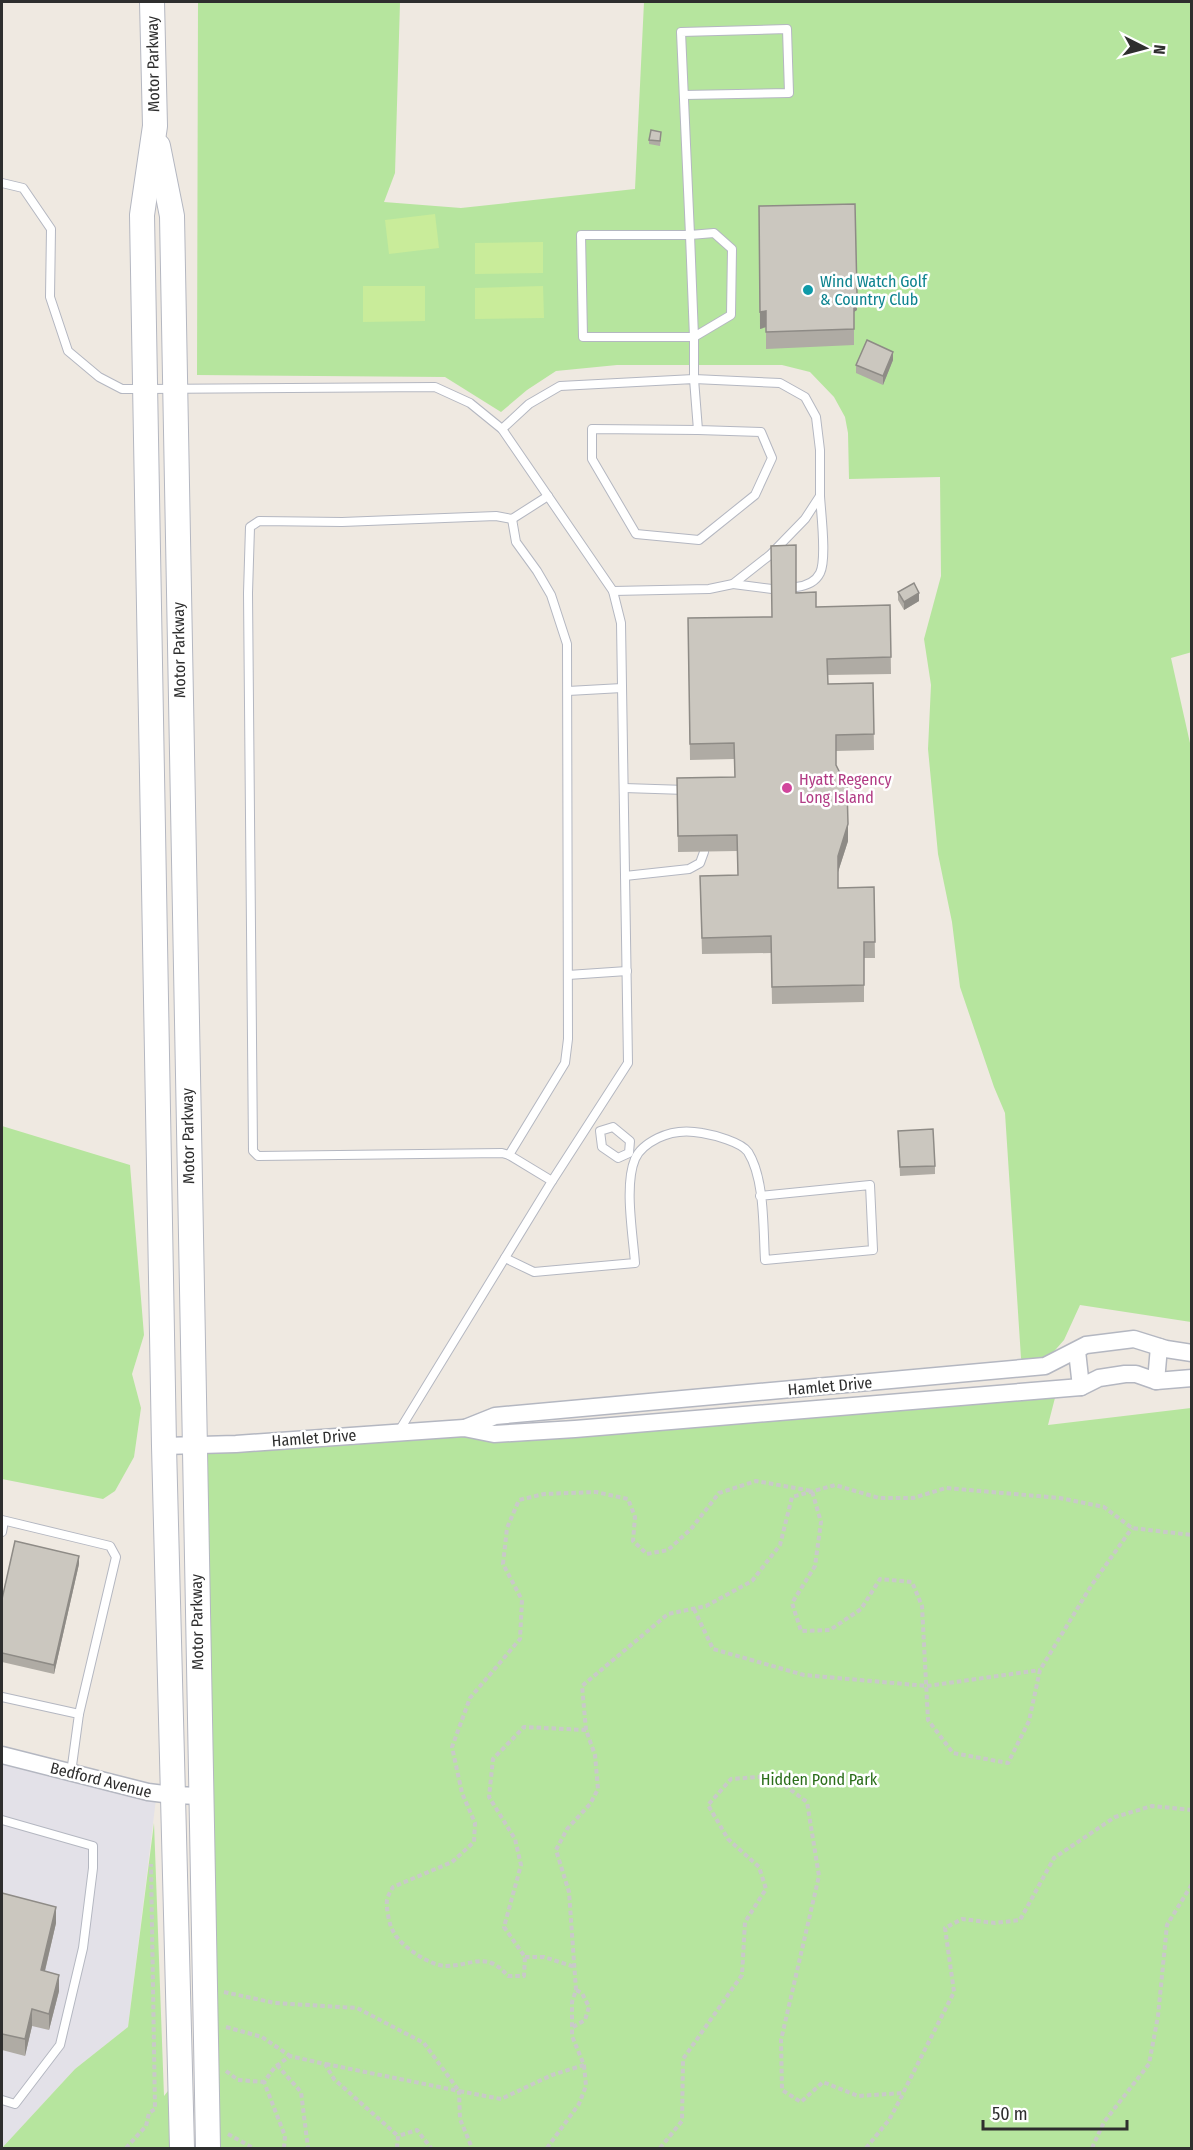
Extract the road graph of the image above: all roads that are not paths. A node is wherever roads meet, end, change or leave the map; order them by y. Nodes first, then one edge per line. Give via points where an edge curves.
1 (152, 2) edge
2 (684, 95) junction
3 (154, 126) junction
4 (2, 183) edge
5 (690, 235) junction
6 (694, 337) junction
7 (694, 379) junction
8 (146, 389) junction
9 (176, 390) junction
10 (502, 429) junction
11 (698, 430) junction
12 (548, 496) junction
13 (820, 496) junction
14 (512, 519) junction
15 (733, 584) junction
16 (796, 587) edge
17 (772, 589) edge
18 (613, 591) junction
19 (622, 688) junction
20 (568, 691) junction
21 (624, 788) junction
22 (694, 794) edge
23 (704, 852) edge
24 (625, 876) junction
25 (627, 971) junction
26 (568, 975) junction
27 (590, 1122) junction
28 (600, 1131) junction
29 (508, 1155) junction
30 (632, 1155) junction
31 (552, 1181) junction
32 (760, 1196) junction
33 (505, 1258) junction
34 (1159, 1347) junction
35 (1077, 1351) junction
36 (1191, 1353) edge
37 (1191, 1378) edge
38 (1156, 1381) junction
39 (1081, 1387) junction
40 (464, 1428) junction
41 (398, 1432) junction
42 (164, 1446) junction
43 (194, 1446) junction
44 (3, 1520) edge
45 (2, 1532) edge
46 (2, 1697) edge
47 (79, 1714) junction
48 (2, 1755) edge
49 (71, 1773) junction
50 (172, 1795) junction
51 (201, 1796) junction
52 (2, 1820) edge
53 (2, 2100) edge
54 (182, 2148) edge
55 (208, 2148) edge

1 - 3 main road, Motor Parkway
2 - 2 lane via 681,32 787,29 789,93
2 - 5 lane
3 - 8 main road, Motor Parkway via 142,215
3 - 9 main road, Motor Parkway via 172,216
4 - 8 lane via 23,188 51,229 50,297 68,351 99,377 122,388
5 - 6 lane
5 - 6 lane via 714,233 732,249 731,315
5 - 6 lane via 581,235 583,337
6 - 7 lane
7 - 10 lane via 560,386 529,405
7 - 11 lane
7 - 13 lane via 780,383 805,397 816,417
8 - 9 lane
8 - 42 main road, Motor Parkway
9 - 10 lane via 435,387 470,404
9 - 43 main road, Motor Parkway
10 - 12 lane
11 - 11 lane via 592,429 592,459 636,534 699,540 755,495 772,458 761,432
12 - 14 lane
12 - 18 lane
13 - 15 lane via 805,519 770,555
13 - 16 lane via 820,573 813,582
14 - 20 lane via 516,542 551,595 560,622 567,644
14 - 29 lane via 496,516 259,521 250,527 248,593 253,1151 258,1156
15 - 17 lane
15 - 18 lane via 709,589
18 - 19 lane via 621,623
19 - 20 lane
19 - 21 lane
20 - 26 lane
21 - 22 lane via 686,790
21 - 24 lane
23 - 24 lane via 700,863 690,869
24 - 25 lane
25 - 26 lane
25 - 27 lane via 628,1063
26 - 29 lane via 565,1063
27 - 28 lane
27 - 31 lane
28 - 30 lane via 613,1127 630,1141
28 - 30 lane via 602,1147 618,1158
29 - 31 lane
30 - 32 lane via 668,1133 692,1131 719,1136 747,1150
30 - 33 lane via 629,1179 635,1263 534,1272
31 - 33 lane
32 - 32 lane via 765,1260 873,1250 870,1185
33 - 41 lane
34 - 35 street, Hamlet Drive via 1134,1339 1086,1345
34 - 36 street, Hamlet Drive
34 - 38 street
35 - 39 street
35 - 40 street, Hamlet Drive via 1045,1366 495,1416
37 - 38 street, Hamlet Drive
38 - 39 street, Hamlet Drive via 1125,1374 1099,1378
39 - 40 street, Hamlet Drive via 575,1429 494,1434
40 - 41 street, Hamlet Drive
41 - 43 street, Hamlet Drive
42 - 43 street, Hamlet Drive
42 - 50 main road, Motor Parkway
43 - 51 main road, Motor Parkway
44 - 45 lane
44 - 47 lane via 110,1546 116,1557
46 - 47 lane
47 - 49 lane
48 - 49 street, Bedford Avenue
49 - 50 street, Bedford Avenue
50 - 51 street, Bedford Avenue
50 - 54 main road, Motor Parkway
51 - 55 main road, Motor Parkway
52 - 53 lane via 93,1846 93,1868 83,1948 60,2045 15,2104

